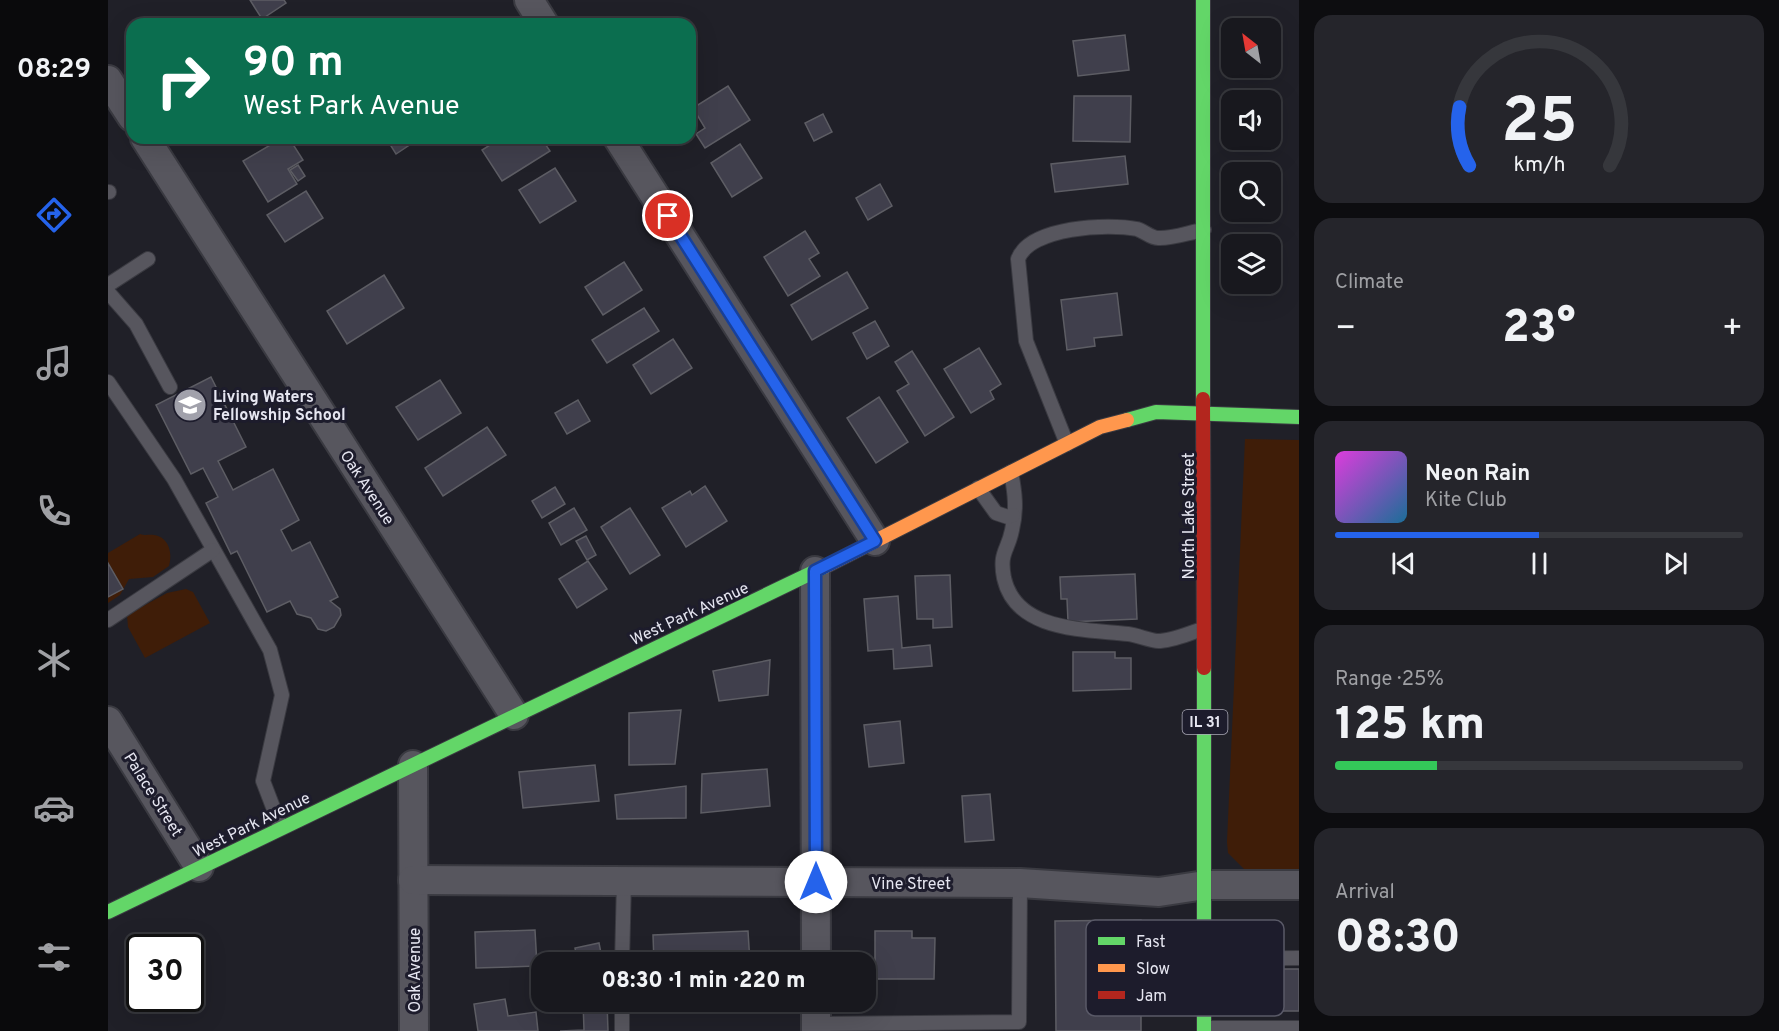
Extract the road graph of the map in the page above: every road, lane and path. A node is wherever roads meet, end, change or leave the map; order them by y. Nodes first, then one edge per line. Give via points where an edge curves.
1 (529, 0) edge
2 (1203, 0) edge
3 (540, 18) edge
4 (108, 80) edge
5 (126, 108) edge
6 (149, 144) edge
7 (622, 144) edge
8 (1204, 230) junction
9 (148, 259) dead end
10 (108, 285) edge
11 (108, 292) edge
12 (108, 382) edge
13 (170, 387) dead end
14 (1205, 414) junction
15 (1299, 417) edge
16 (1067, 444) junction
17 (1011, 472) junction
18 (978, 488) junction
19 (1013, 515) junction
20 (875, 541) junction
21 (213, 550) junction
22 (815, 571) junction
23 (108, 620) edge
24 (1205, 629) junction
25 (514, 715) junction
26 (108, 721) edge
27 (413, 765) junction
28 (281, 828) junction
29 (199, 867) junction
30 (413, 880) junction
31 (624, 881) junction
32 (816, 882) junction
33 (1020, 883) junction
34 (1205, 885) junction
35 (1299, 885) edge
36 (108, 912) edge
37 (1205, 920) edge
38 (622, 952) edge
39 (816, 952) edge
40 (1284, 958) edge
41 (1299, 958) edge
42 (622, 1012) edge
43 (816, 1019) edge
44 (1299, 1028) edge
45 (1204, 1029) edge
46 (414, 1031) edge
47 (622, 1031) edge

1 - 3 street
2 - 8 street, North Lake Street / IL 31
4 - 5 street
6 - 25 street, Oak Avenue
7 - 20 street
8 - 14 street, North Lake Street / IL 31
8 - 16 lane via 1157,238 1137,229 1081,228 1037,240 1022,249 1018,259 1026,341
9 - 10 lane
11 - 13 lane via 136,324
12 - 21 lane via 174,479
14 - 15 street, West Park Avenue
14 - 16 street, West Park Avenue via 1142,414 1100,427
14 - 24 street, North Lake Street / IL 31
16 - 17 street, West Park Avenue
17 - 18 street, West Park Avenue
17 - 19 lane via 1017,502
18 - 19 lane via 996,513
18 - 20 street, West Park Avenue
19 - 24 lane via 1012,533 1002,558 1004,578 1009,593 1035,618 1068,627 1143,635 1157,641
20 - 22 street, West Park Avenue
21 - 23 lane
21 - 28 lane via 270,650 282,695 262,781
22 - 25 street, West Park Avenue
22 - 32 street
24 - 34 street, North Lake Street / IL 31
25 - 27 street, West Park Avenue
26 - 29 street, Palace Street
27 - 28 street, West Park Avenue
27 - 30 street, Oak Avenue
28 - 29 street, West Park Avenue
29 - 36 street, West Park Avenue
30 - 31 street, Vine Street
30 - 46 street, Oak Avenue
31 - 32 street, Vine Street
31 - 38 lane
32 - 33 street, Vine Street
32 - 39 street
33 - 34 street, Vine Street via 1159,892
33 - 43 lane via 1018,1022
34 - 35 street, Vine Street
34 - 37 street, North Lake Street / IL 31
40 - 41 lane
42 - 47 lane
44 - 45 lane

